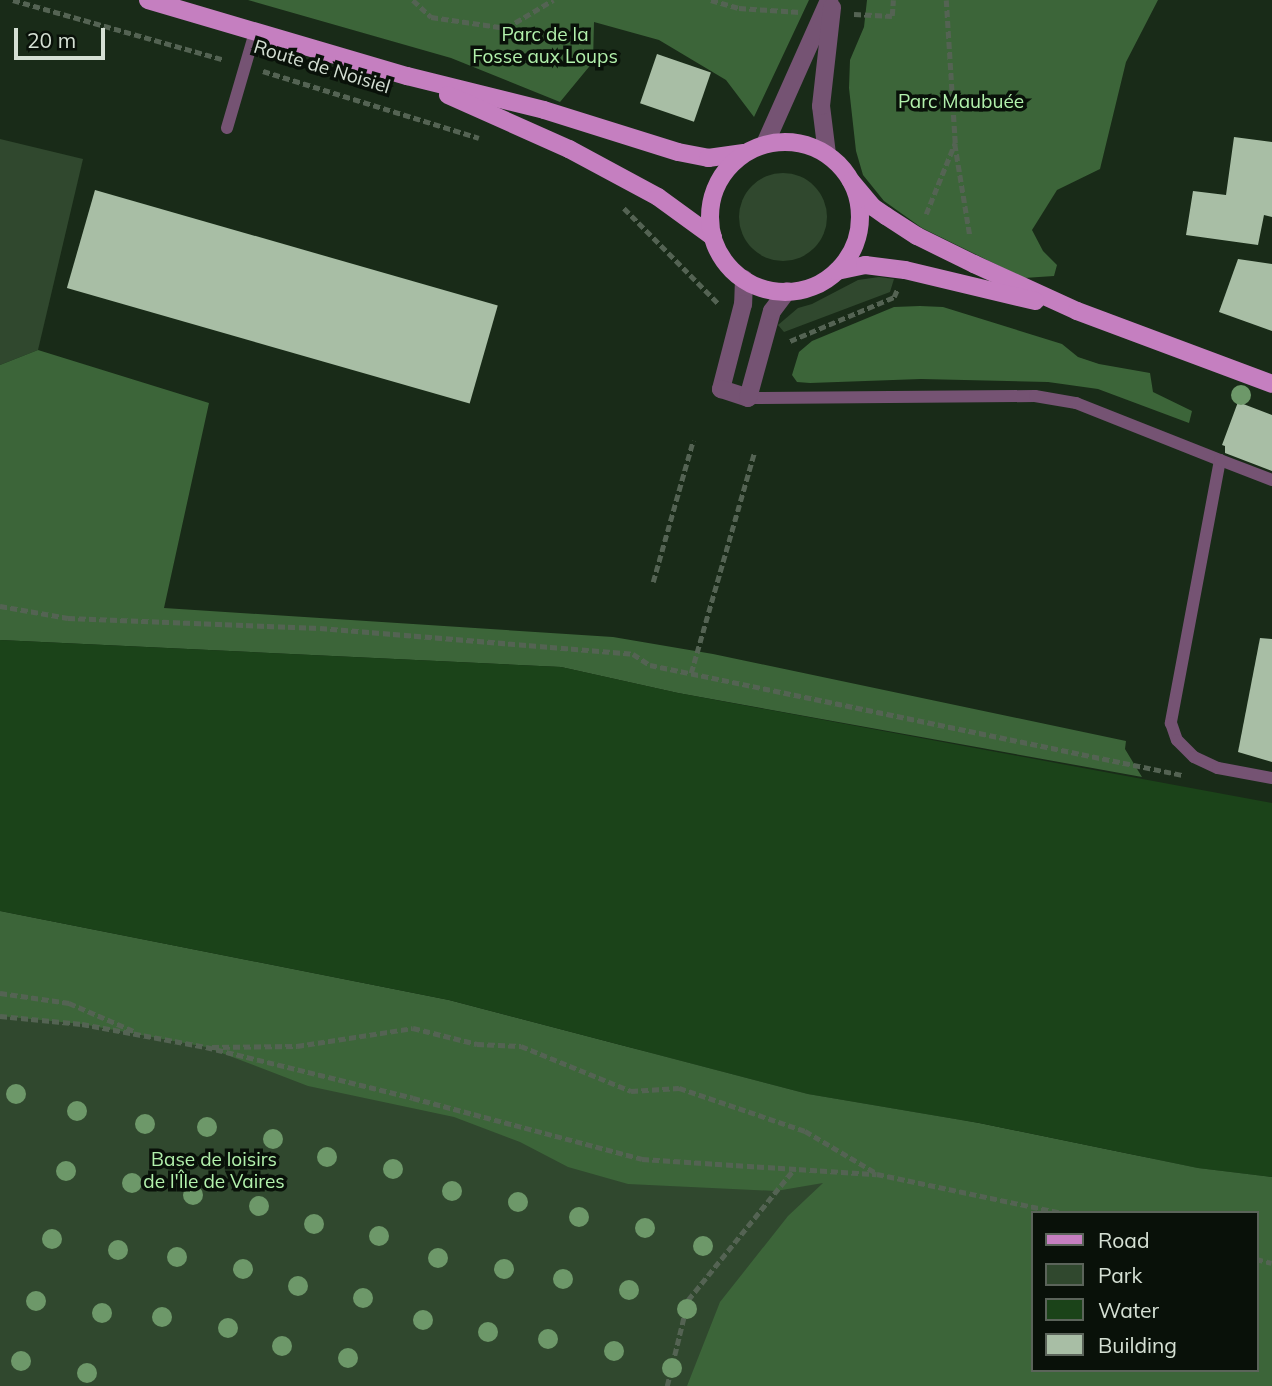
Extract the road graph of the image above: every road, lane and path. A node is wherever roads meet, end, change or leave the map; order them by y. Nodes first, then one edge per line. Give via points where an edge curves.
1 (13, 0) edge
2 (148, 0) edge
3 (413, 0) edge
4 (553, 0) edge
5 (831, 0) edge
6 (946, 0) edge
7 (255, 32) junction
8 (245, 66) junction
9 (407, 76) junction
10 (227, 128) dead end
11 (487, 140) dead end
12 (955, 143) junction
13 (765, 144) junction
14 (744, 153) junction
15 (827, 154) junction
16 (851, 181) junction
17 (917, 236) junction
18 (713, 237) junction
19 (974, 264) junction
20 (837, 271) junction
21 (744, 279) junction
22 (787, 292) junction
23 (1077, 311) junction
24 (1272, 384) edge
25 (748, 398) junction
26 (693, 442) dead end
27 (754, 454) dead end
28 (1220, 460) junction
29 (1272, 480) edge
30 (653, 583) dead end
31 (0, 606) edge
32 (691, 673) junction
33 (1184, 776) dead end
34 (1272, 778) edge
35 (0, 993) edge
36 (0, 1016) edge
37 (143, 1035) junction
38 (206, 1047) junction
39 (794, 1168) junction
40 (877, 1174) junction
41 (1053, 1211) edge
42 (667, 1386) edge

1 - 8 path, Route de Noisiel
2 - 7 main road, Route de Noisiel
3 - 4 path via 431,17 506,28
5 - 13 street
5 - 15 street via 821,106
6 - 12 path
7 - 8 lane
7 - 9 main road, Route de Noisiel
8 - 10 lane
8 - 11 path, Route de Noisiel
9 - 14 main road, Route de Noisiel via 544,110 678,152 708,158
9 - 18 main road, Route de Noisiel via 569,149 658,197
12 - 17 path
12 - 19 path
13 - 14 main road
13 - 15 main road via 807,145
14 - 18 main road via 726,170 715,190 710,214
15 - 16 main road
16 - 17 main road via 876,209
16 - 20 main road via 859,204 859,228 852,251
17 - 19 main road
18 - 21 main road via 730,268
19 - 23 main road
20 - 22 main road via 806,289
20 - 23 main road via 865,265 905,270
21 - 22 main road
21 - 25 street via 743,304 721,389
22 - 25 street via 772,311
23 - 24 main road
25 - 28 lane via 1035,396 1076,403
26 - 30 path
27 - 32 path
28 - 29 lane
28 - 34 lane via 1171,723 1177,740 1194,757 1218,768
31 - 32 path via 68,618 320,628 633,654 650,665
32 - 33 path
35 - 37 path via 69,1003
36 - 37 path
37 - 38 path
38 - 39 path via 642,1159
38 - 40 path via 297,1046 413,1028 477,1044 521,1046 631,1091 679,1088 805,1131
39 - 40 path
39 - 42 path via 688,1300
40 - 41 path

